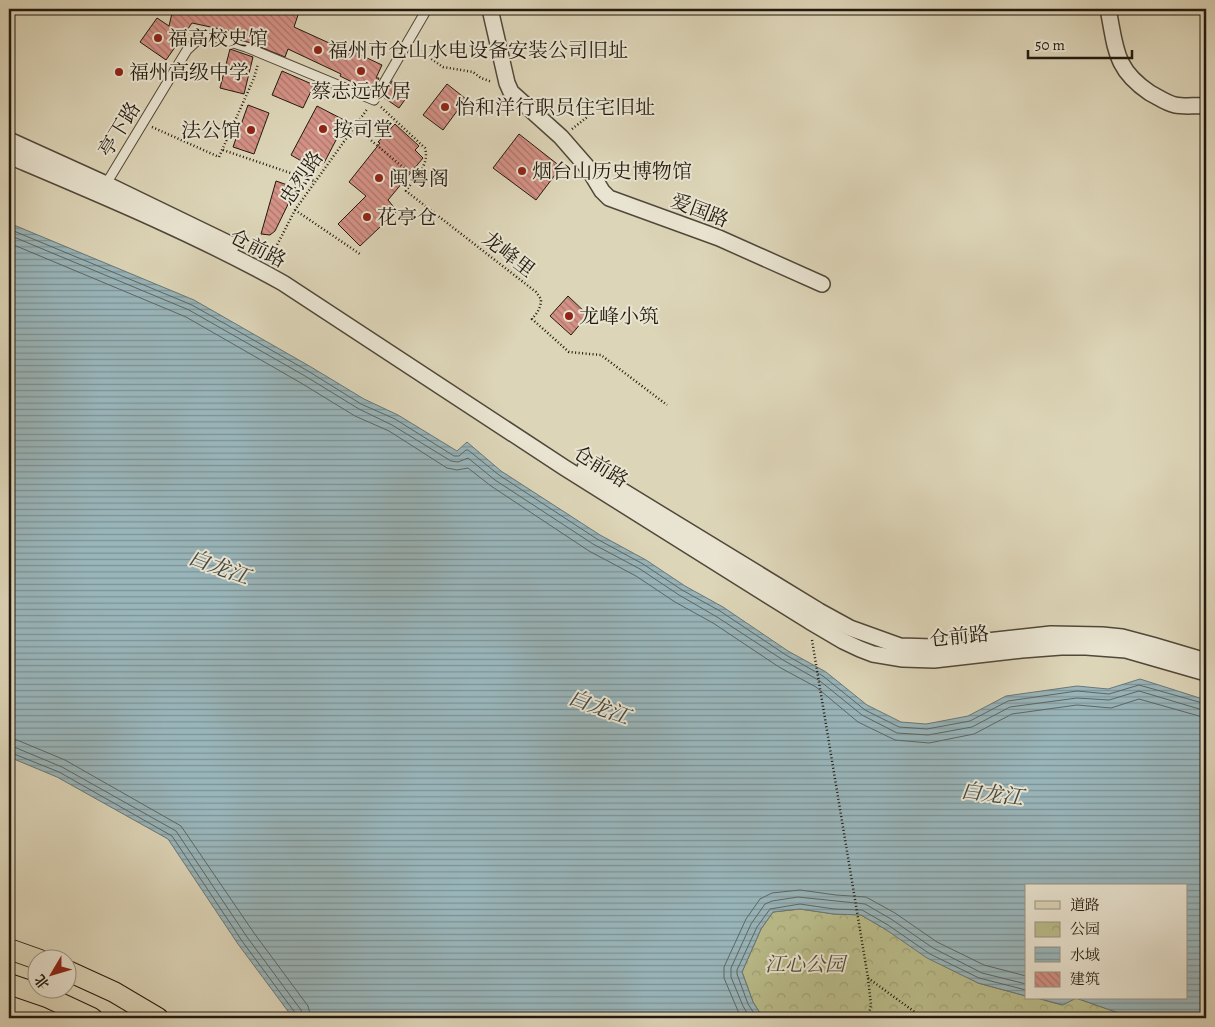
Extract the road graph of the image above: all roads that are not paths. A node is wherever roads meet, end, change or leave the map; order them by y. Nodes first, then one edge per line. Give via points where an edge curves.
1 (427, 9) edge
2 (490, 9) edge
3 (1108, 9) edge
4 (1206, 106) edge
5 (9, 140) edge
6 (9, 156) edge
7 (106, 184) junction
8 (822, 284) dead end
9 (1206, 661) edge
10 (1206, 673) edge
11 (9, 949) edge
12 (28, 956) edge
13 (78, 976) edge
14 (9, 984) edge
15 (92, 1018) edge
16 (158, 1018) edge

1 - 7 street, 亭下路 via 374,100 262,53 226,40 201,36 187,50
2 - 8 street, 爱国路 via 511,92 561,138 609,198 719,238
3 - 4 street via 1119,59 1130,76 1167,102
5 - 7 street, 仓前路
6 - 10 street, 仓前路 via 134,210 282,283 565,468 809,621 860,649 903,659 934,660 1086,647 1126,650
7 - 9 street, 仓前路 via 233,245 288,276 570,459 850,628 900,646 933,647 1051,634 1102,634
11 - 12 main road
13 - 16 main road
14 - 15 main road

